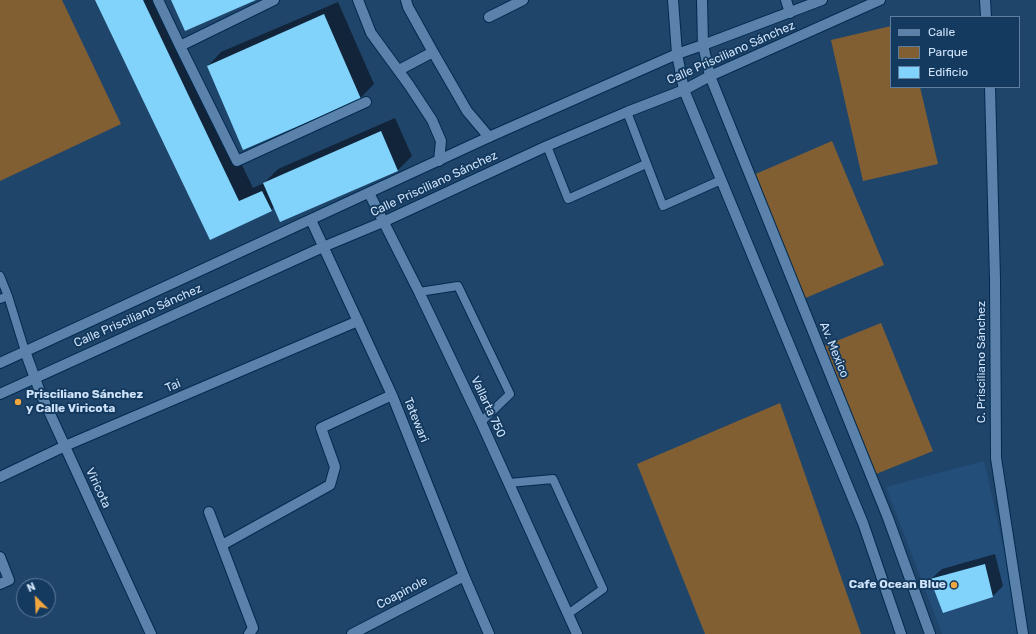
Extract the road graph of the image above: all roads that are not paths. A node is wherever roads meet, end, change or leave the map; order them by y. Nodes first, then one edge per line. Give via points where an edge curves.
1 (158, 0) edge
2 (274, 0) edge
3 (358, 0) edge
4 (406, 0) edge
5 (523, 0) edge
6 (673, 0) edge
7 (702, 0) edge
8 (786, 0) edge
9 (822, 0) edge
10 (880, 0) edge
11 (985, 0) edge
12 (790, 13) junction
13 (986, 16) edge
14 (489, 17) dead end
15 (703, 45) junction
16 (180, 46) junction
17 (433, 52) junction
18 (677, 54) junction
19 (399, 70) junction
20 (710, 76) junction
21 (990, 88) edge
22 (684, 90) junction
23 (366, 102) dead end
24 (627, 112) junction
25 (489, 137) junction
26 (547, 146) junction
27 (439, 161) junction
28 (646, 164) junction
29 (721, 180) junction
30 (369, 193) junction
31 (311, 220) junction
32 (383, 222) junction
33 (324, 247) junction
34 (0, 276) edge
35 (419, 292) junction
36 (4, 297) edge
37 (358, 321) junction
38 (25, 351) junction
39 (0, 363) edge
40 (34, 378) junction
41 (0, 394) edge
42 (392, 395) junction
43 (481, 422) junction
44 (64, 446) junction
45 (0, 477) edge
46 (509, 482) junction
47 (209, 512) dead end
48 (222, 545) junction
49 (0, 557) edge
50 (464, 576) junction
51 (0, 584) edge
52 (568, 614) junction
53 (151, 634) edge
54 (249, 634) edge
55 (352, 634) edge
56 (489, 634) edge
57 (577, 634) edge
58 (901, 634) edge
59 (930, 634) edge
60 (1023, 634) edge

1 - 16 street
2 - 16 street
3 - 19 street via 371,33
4 - 17 street
5 - 14 street
6 - 18 street
7 - 15 street, Av. Mexico
8 - 12 street
9 - 12 street, Calle Prisciliano Sánchez
10 - 20 street, Calle Prisciliano Sánchez
11 - 13 street
12 - 15 street, Calle Prisciliano Sánchez
15 - 18 street, Calle Prisciliano Sánchez
15 - 20 street, Av. Mexico
16 - 23 street via 237,161
17 - 19 street
17 - 25 street via 467,111
18 - 22 street
18 - 25 street, Calle Prisciliano Sánchez
19 - 27 street via 432,120 441,141
20 - 22 street, Calle Prisciliano Sánchez
20 - 59 street, Av. Mexico via 888,518
21 - 60 street, C. Prisciliano Sánchez via 996,458
22 - 24 street, Calle Prisciliano Sánchez
22 - 29 street
24 - 26 street, Calle Prisciliano Sánchez
24 - 28 lane
25 - 27 street, Calle Prisciliano Sánchez
26 - 28 lane via 568,199
26 - 32 street, Calle Prisciliano Sánchez
27 - 30 street, Calle Prisciliano Sánchez
28 - 29 lane via 662,206
29 - 58 street via 863,523
30 - 31 street, Calle Prisciliano Sánchez
30 - 32 street, Vallarta 750
31 - 33 street, Tatewari
31 - 38 street, Calle Prisciliano Sánchez
32 - 33 street, Calle Prisciliano Sánchez
32 - 35 street, Vallarta 750
33 - 37 street, Tatewari
33 - 40 street, Calle Prisciliano Sánchez
34 - 36 lane
35 - 43 street, Vallarta 750
35 - 43 lane via 458,286 510,394
36 - 38 lane
37 - 42 street, Tatewari
37 - 44 street, Tai
38 - 39 street, Calle Prisciliano Sánchez
38 - 40 street, Viricota
40 - 41 street, Calle Prisciliano Sánchez
40 - 44 street, Viricota
42 - 48 street via 321,428 335,467 330,485
42 - 50 street, Tatewari
43 - 46 street, Vallarta 750
44 - 45 street, Tai
44 - 53 street, Viricota
46 - 52 street, Vallarta 750
46 - 52 lane via 553,479 600,582 603,589
47 - 48 street
48 - 54 street via 253,628
49 - 51 street via 9,580
50 - 55 street, Coapinole
50 - 56 street, Tatewari
52 - 57 street, Vallarta 750

